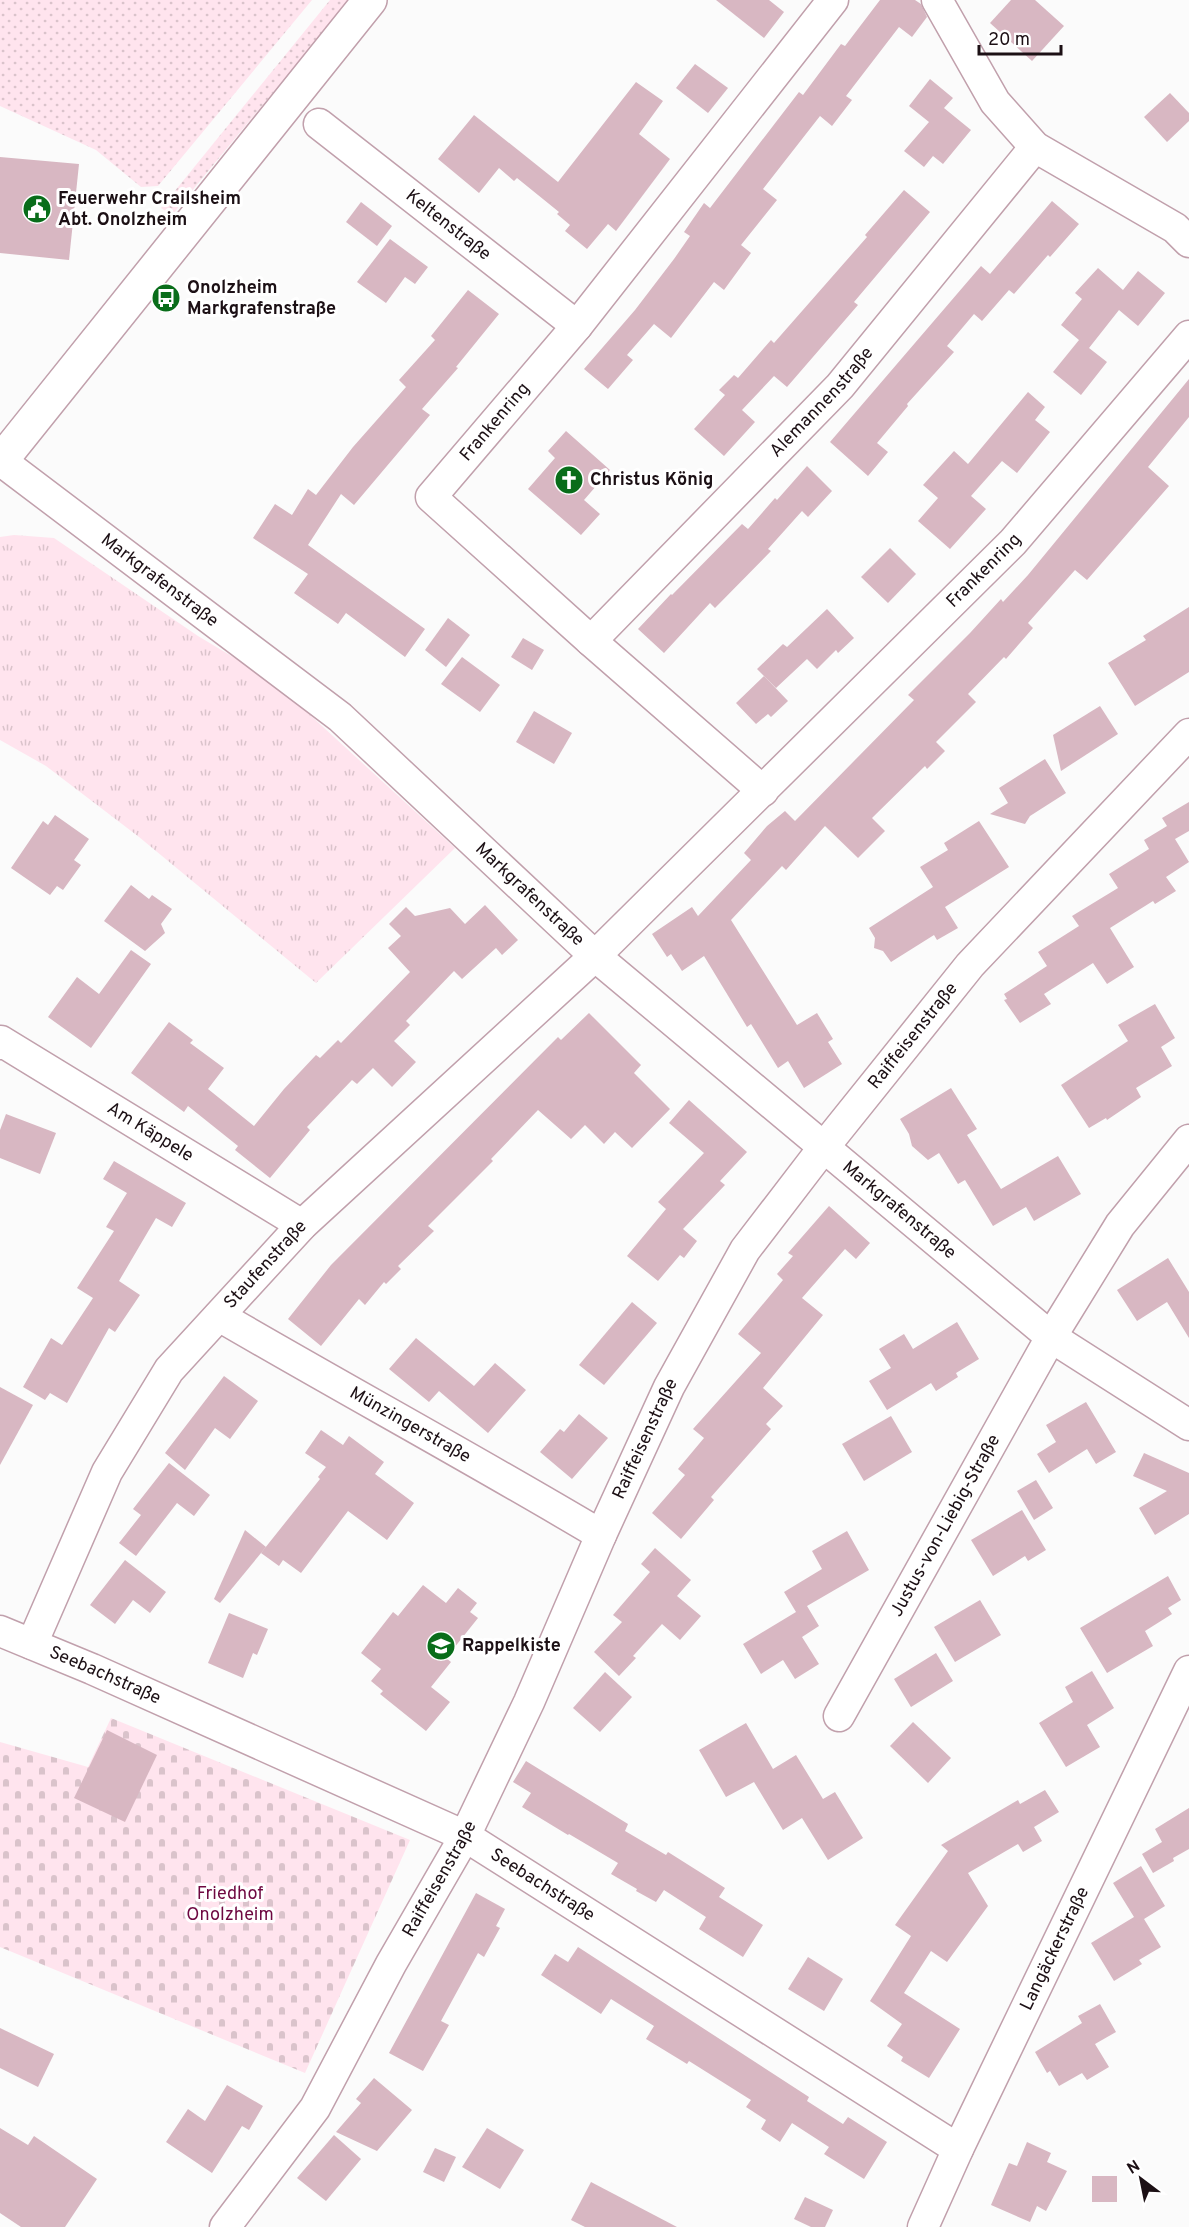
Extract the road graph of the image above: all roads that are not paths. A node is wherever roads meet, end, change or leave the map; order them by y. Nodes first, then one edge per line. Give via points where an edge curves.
1 (370, 0) edge
2 (833, 0) edge
3 (937, 0) edge
4 (320, 124) dead end
5 (1035, 147) junction
6 (1189, 242) edge
7 (577, 326) junction
8 (1189, 336) edge
9 (0, 461) edge
10 (591, 642) junction
11 (1189, 734) edge
12 (763, 791) junction
13 (595, 956) junction
14 (0, 1044) edge
15 (1189, 1140) edge
16 (824, 1146) junction
17 (302, 1226) junction
18 (219, 1316) junction
19 (1051, 1337) junction
20 (1189, 1425) edge
21 (601, 1535) junction
22 (0, 1631) edge
23 (32, 1644) junction
24 (1189, 1671) edge
25 (839, 1716) dead end
26 (465, 1836) junction
27 (958, 2150) junction
28 (225, 2227) edge
29 (923, 2227) edge

1 - 9 main road
2 - 7 street, Frankenring
3 - 5 street via 995,102
4 - 7 street, Keltenstraße
5 - 6 street via 1175,228
5 - 10 street, Alemannenstraße via 840,386
7 - 10 street, Frankenring via 430,497
8 - 12 street, Frankenring via 1013,542
9 - 13 street, Markgrafenstraße via 340,717
10 - 12 street, Frankenring
11 - 16 street, Raiffeisenstraße via 970,965
12 - 13 street, Frankenring
13 - 16 street, Markgrafenstraße
13 - 17 street, Staufenstraße
14 - 17 street, Am Käppele via 1,1041
15 - 19 street via 1120,1225
16 - 19 street, Markgrafenstraße
16 - 21 street, Raiffeisenstraße via 745,1250 669,1387
17 - 18 street, Staufenstraße
18 - 21 street, Münzingerstraße
18 - 23 street, Staufenstraße via 169,1370 107,1472
19 - 20 street, Markgrafenstraße
19 - 25 street, Justus-von-Liebig-Straße
21 - 26 street, Raiffeisenstraße via 529,1702
22 - 23 street, Seebachstraße
23 - 26 street, Seebachstraße
24 - 27 street, Langäckerstraße
26 - 27 street, Seebachstraße
26 - 28 street, Raiffeisenstraße via 315,2108
27 - 29 street, Langäckerstraße

